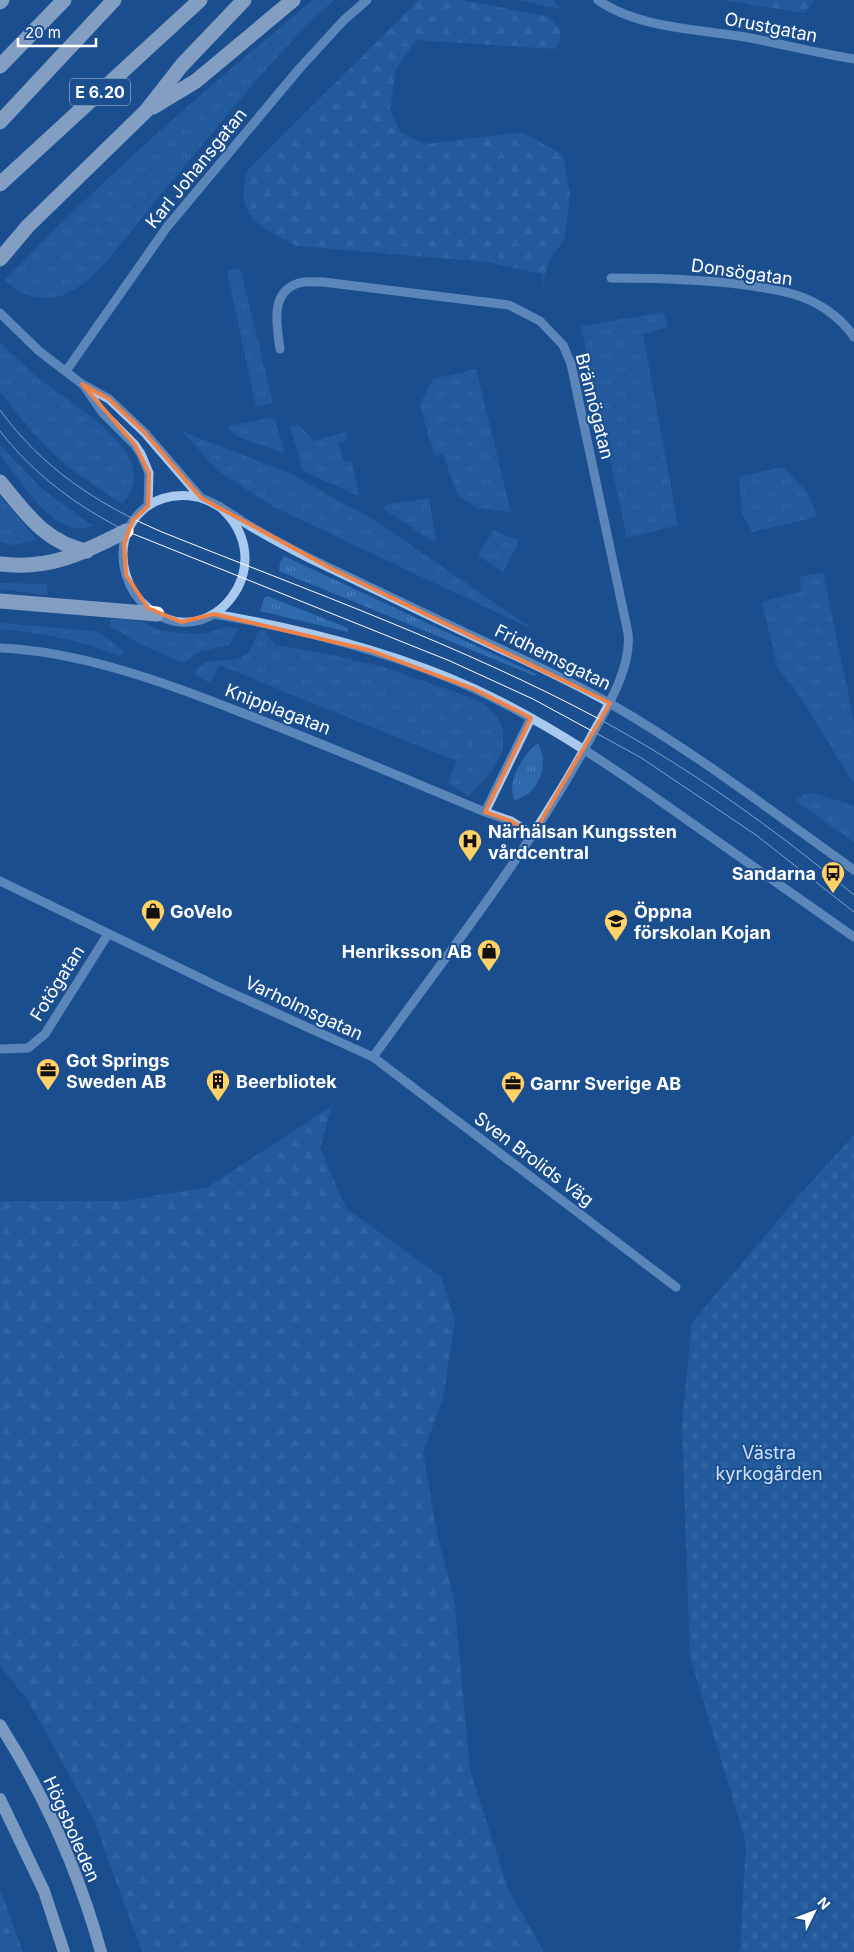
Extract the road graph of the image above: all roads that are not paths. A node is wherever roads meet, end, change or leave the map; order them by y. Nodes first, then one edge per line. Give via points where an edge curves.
1 (64, 0) edge
2 (114, 0) edge
3 (200, 0) edge
4 (244, 0) edge
5 (292, 0) edge
6 (368, 0) edge
7 (598, 0) edge
8 (854, 59) edge
9 (0, 66) edge
10 (146, 111) junction
11 (0, 122) edge
12 (0, 184) edge
13 (28, 226) junction
14 (0, 246) edge
15 (0, 259) edge
16 (611, 278) dead end
17 (0, 313) edge
18 (854, 337) edge
19 (280, 349) dead end
20 (66, 371) junction
21 (82, 384) junction
22 (0, 482) edge
23 (200, 498) junction
24 (148, 506) junction
25 (219, 506) junction
26 (126, 531) junction
27 (87, 551) junction
28 (0, 564) edge
29 (0, 601) edge
30 (156, 614) junction
31 (214, 614) junction
32 (0, 648) edge
33 (610, 703) junction
34 (531, 718) junction
35 (584, 750) junction
36 (485, 812) junction
37 (533, 835) junction
38 (854, 870) edge
39 (0, 881) edge
40 (108, 934) junction
41 (854, 937) edge
42 (0, 1049) edge
43 (373, 1057) junction
44 (676, 1287) dead end
45 (0, 1725) edge
46 (0, 1799) edge
47 (64, 1952) edge
48 (101, 1952) edge

1 - 9 highway
2 - 11 highway
3 - 12 highway, E 6.20
4 - 10 highway via 182,65
5 - 10 highway via 196,81
6 - 20 street, Karl Johansgatan via 344,20 299,69 167,227
7 - 8 street, Orustgatan via 608,8 638,19
10 - 13 highway
13 - 14 highway
13 - 15 highway
16 - 18 street, Donsögatan via 718,283 793,294 822,306
17 - 20 street
19 - 33 street, Brännögatan via 276,312 284,293 299,283 324,282 509,305 540,322 562,345 571,364 630,645
20 - 21 street
21 - 23 street via 109,399 145,433
21 - 24 street via 102,412 141,454 149,473
22 - 27 highway via 38,527 56,541
23 - 24 street, Fridhemsgatan via 176,496 160,499
23 - 25 street, Fridhemsgatan
24 - 26 street, Fridhemsgatan
25 - 31 street, Fridhemsgatan via 238,528 246,557 236,592
25 - 33 street, Fridhemsgatan via 282,545
26 - 27 highway
26 - 30 street, Fridhemsgatan via 126,575 139,598
27 - 28 highway via 52,563 29,566
29 - 30 highway
30 - 31 street, Fridhemsgatan via 181,622
31 - 34 street, Fridhemsgatan via 290,629 369,650 474,689
32 - 36 street, Knipplagatan via 107,666 184,690 327,745
33 - 35 street, Varholmsgatan
33 - 38 street, Fridhemsgatan via 717,773
34 - 35 street, Fridhemsgatan
34 - 36 street
35 - 37 street, Varholmsgatan
35 - 41 street, Fridhemsgatan
36 - 37 street, Knipplagatan via 511,821
37 - 43 street, Varholmsgatan
39 - 40 street, Varholmsgatan
40 - 42 street, Fotögatan via 44,1034 28,1048
40 - 43 street, Varholmsgatan
43 - 44 street, Sven Brolids Väg
45 - 48 main road, Högsboleden via 20,1755 59,1836 90,1913
46 - 47 main road via 44,1891

